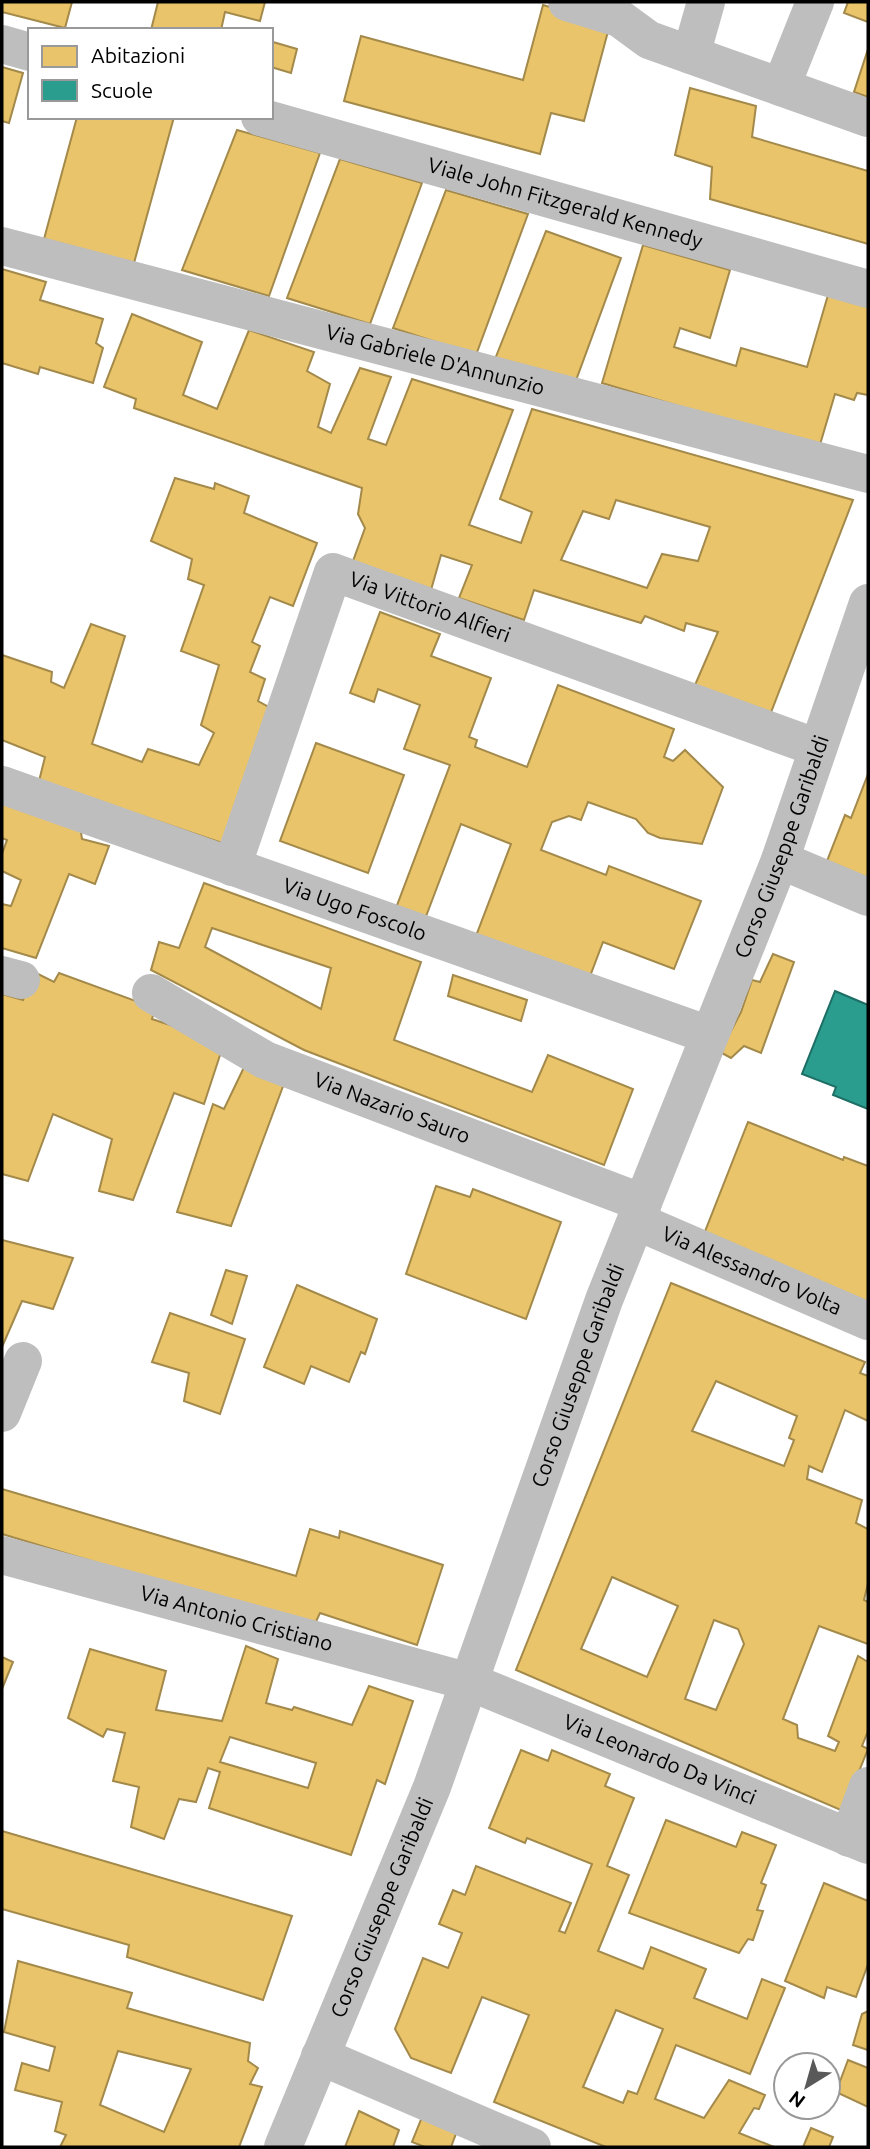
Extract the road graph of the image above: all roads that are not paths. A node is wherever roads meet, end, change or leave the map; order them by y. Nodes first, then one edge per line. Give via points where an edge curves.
1 (567, 2) edge
2 (706, 2) edge
3 (815, 2) edge
4 (2, 44) edge
5 (28, 51) edge
6 (691, 55) junction
7 (781, 87) junction
8 (868, 118) edge
9 (267, 119) edge
10 (2, 246) edge
11 (868, 289) edge
12 (868, 474) edge
13 (868, 603) edge
14 (818, 748) junction
15 (2, 785) edge
16 (780, 860) junction
17 (232, 867) junction
18 (868, 897) edge
19 (151, 993) dead end
20 (709, 1035) junction
21 (639, 1212) junction
22 (868, 1321) edge
23 (23, 1361) dead end
24 (2, 1413) edge
25 (2, 1555) edge
26 (482, 1687) junction
27 (868, 1786) edge
28 (859, 1841) edge
29 (320, 2056) junction
30 (283, 2147) edge
31 (532, 2147) edge

1 - 6 street via 619,18 649,40
2 - 6 street
3 - 7 street
4 - 5 street
6 - 7 street
7 - 8 street
9 - 11 street, Viale John Fitzgerald Kennedy
10 - 12 street, Via Gabriele D'Annunzio
13 - 14 street, Corso Giuseppe Garibaldi
14 - 16 street, Corso Giuseppe Garibaldi
14 - 17 street, Via Vittorio Alfieri via 333,572
15 - 17 street, Via Ugo Foscolo
16 - 18 street
16 - 20 street, Corso Giuseppe Garibaldi
17 - 20 street, Via Ugo Foscolo
19 - 21 street, Via Nazario Sauro via 265,1060
20 - 21 street, Corso Giuseppe Garibaldi
21 - 22 street, Via Alessandro Volta
21 - 26 street, Corso Giuseppe Garibaldi via 604,1300
23 - 24 street
25 - 26 street, Via Antonio Cristiano
26 - 28 street, Via Leonardo Da Vinci
26 - 29 street, Corso Giuseppe Garibaldi via 432,1787
27 - 28 street, Via Leonardo Da Vinci
29 - 30 street, Corso Giuseppe Garibaldi
29 - 31 street

